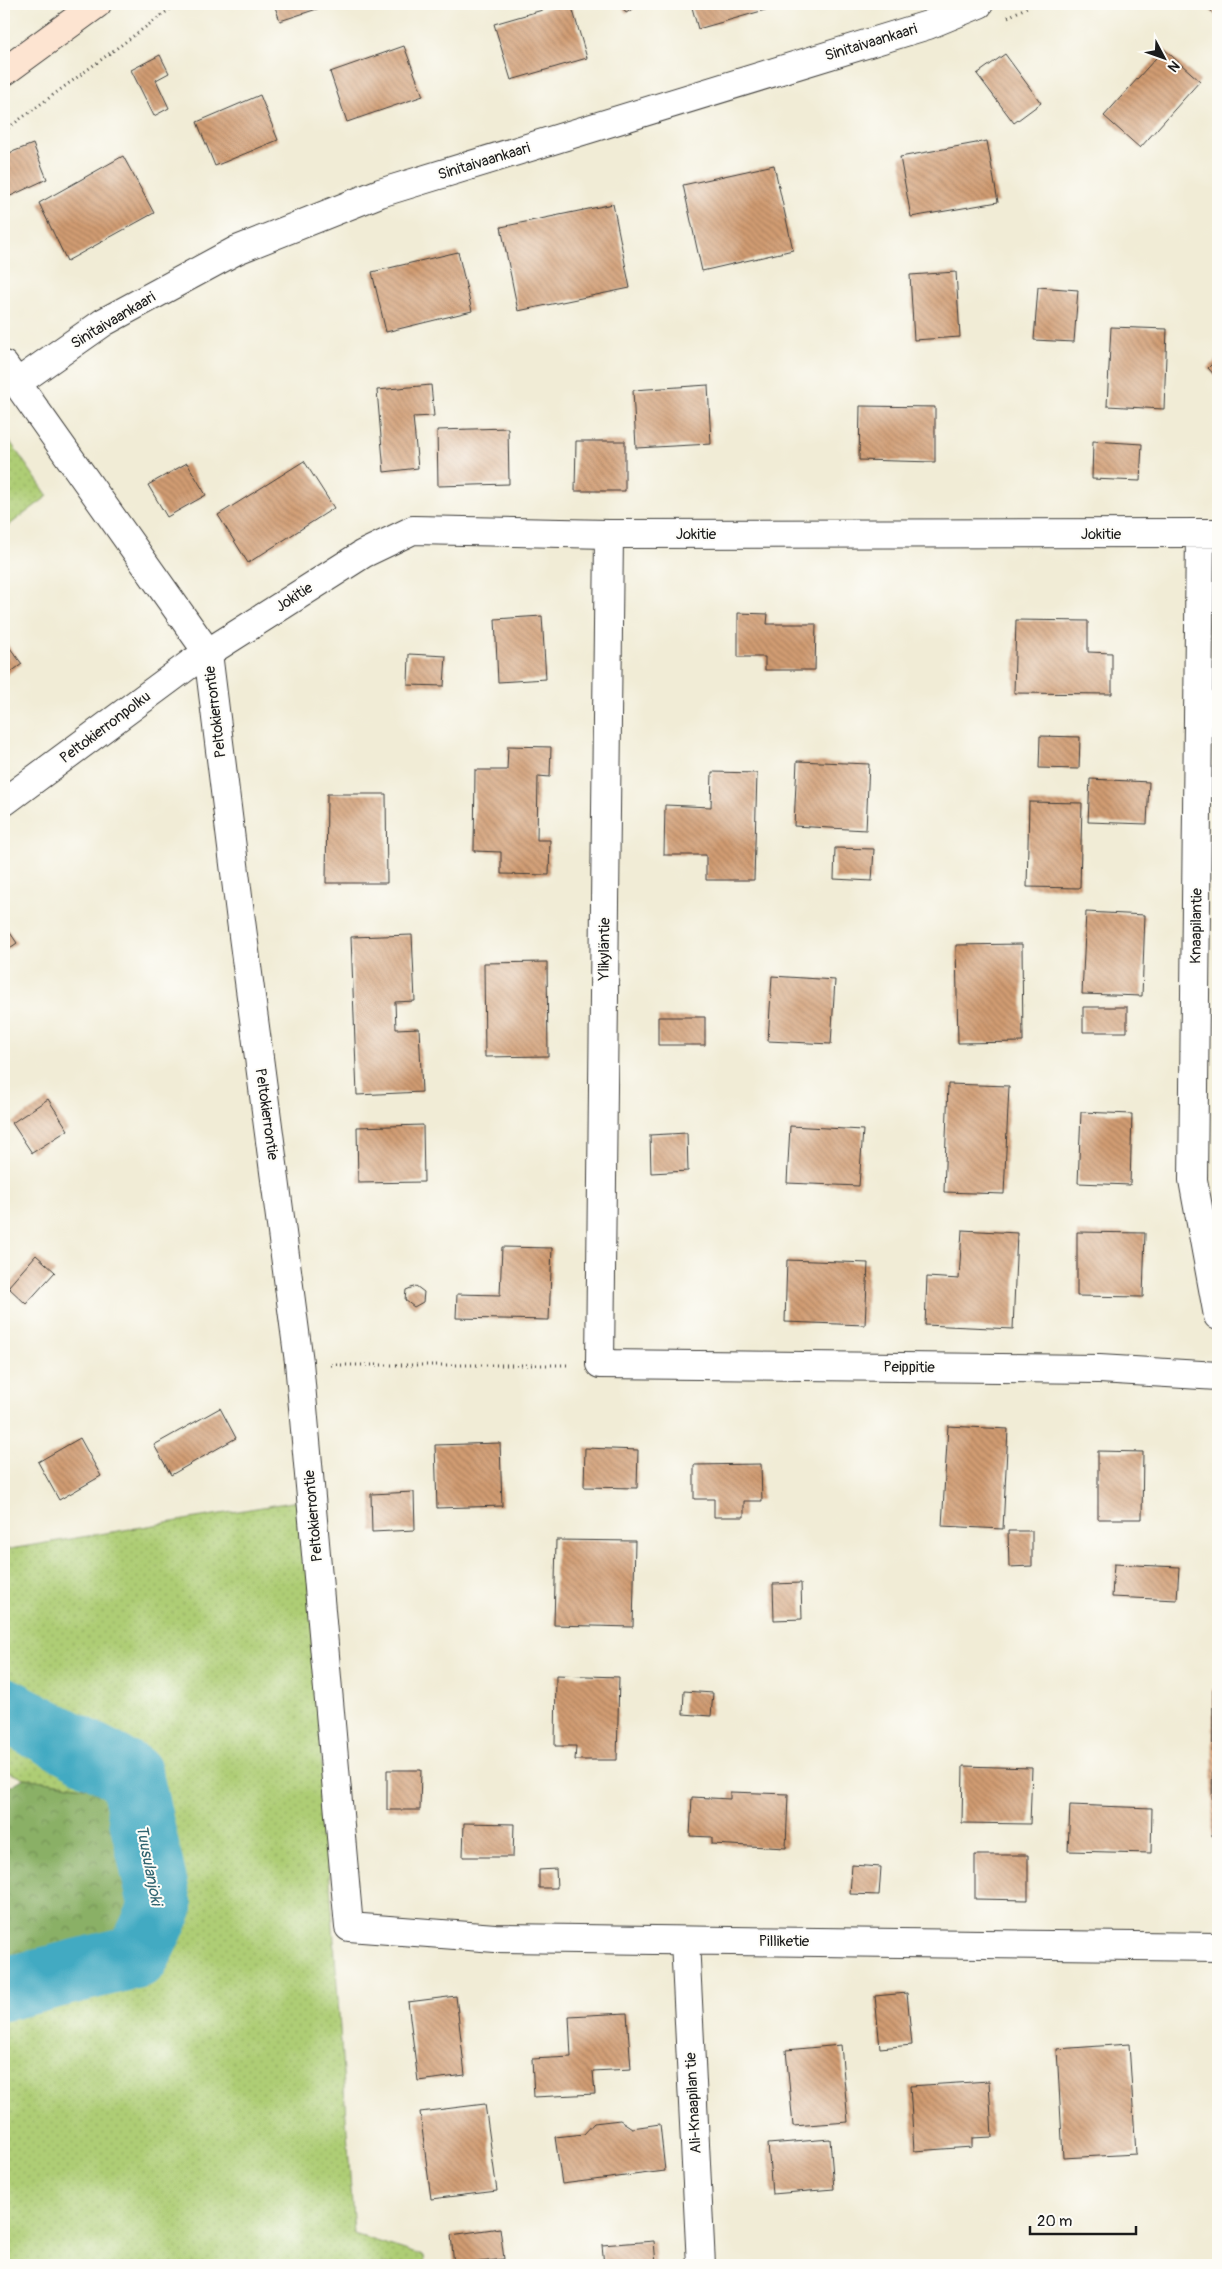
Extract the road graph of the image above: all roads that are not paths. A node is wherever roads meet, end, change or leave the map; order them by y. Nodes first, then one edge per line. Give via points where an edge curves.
1 (97, 4) edge
2 (979, 4) edge
3 (4, 72) edge
4 (10, 374) edge
5 (1209, 533) edge
6 (609, 534) junction
7 (208, 653) junction
8 (4, 802) edge
9 (1218, 1316) edge
10 (600, 1364) joint
11 (1218, 1376) edge
12 (349, 1927) joint
13 (685, 1941) junction
14 (1218, 1947) edge
15 (701, 2265) edge

1 - 3 street
2 - 4 street, Sinitaivaankaari via 928,25 371,196 237,250
4 - 7 street, Peltokierrontie
5 - 6 street, Jokitie
5 - 9 street, Knaapilantie via 1193,1180
6 - 7 street, Jokitie via 413,530 363,554
6 - 10 street, Ylikyläntie
7 - 8 street, Peltokierronpolku
7 - 12 street, Peltokierrontie via 299,1362
10 - 11 street, Peippitie via 1099,1369
12 - 13 street, Pilliketie via 495,1938
13 - 14 street, Pilliketie
13 - 15 street, Ali-Knaapilan tie

